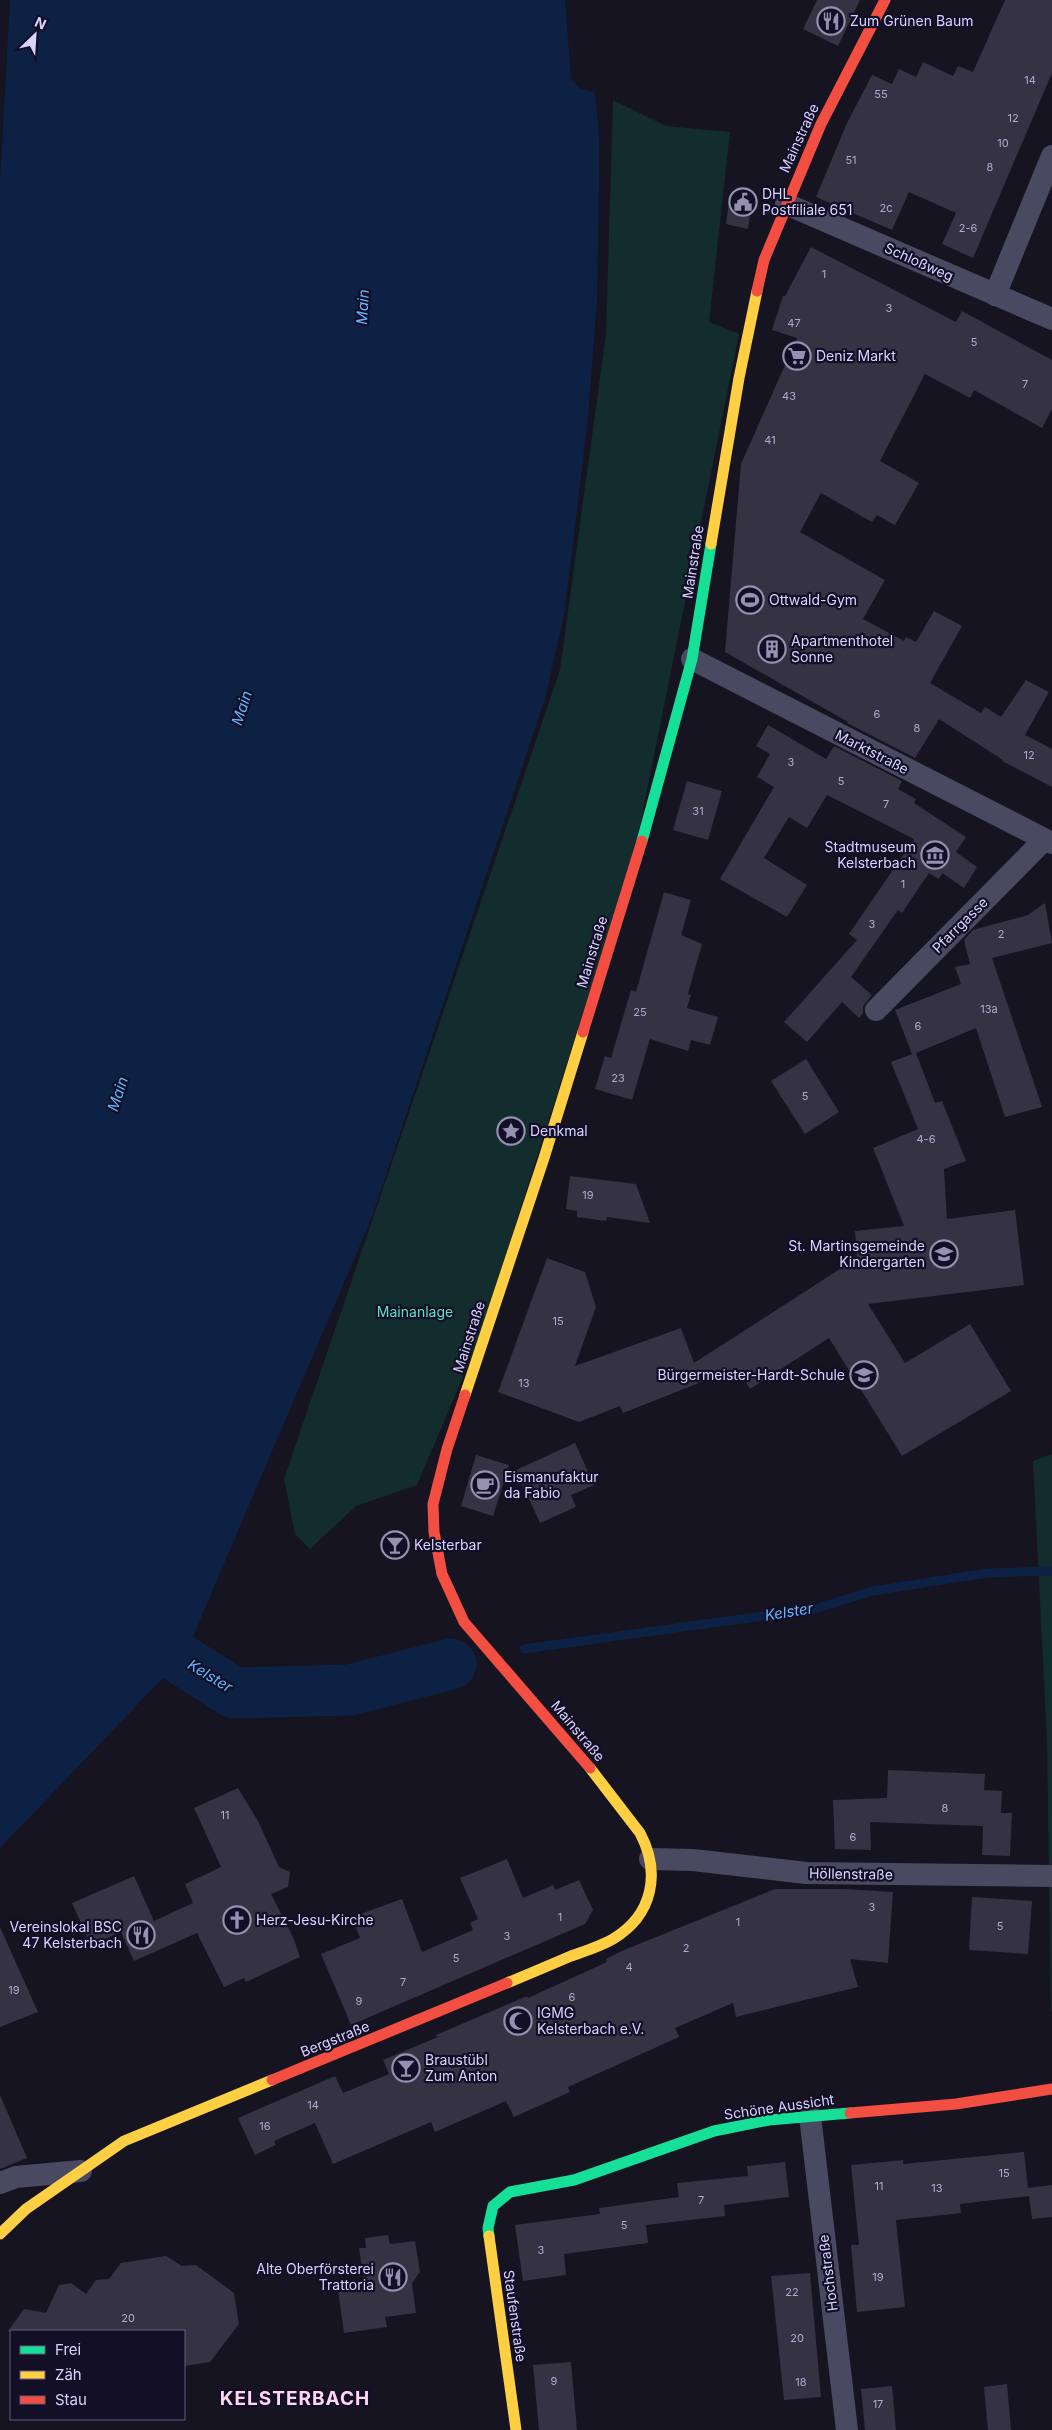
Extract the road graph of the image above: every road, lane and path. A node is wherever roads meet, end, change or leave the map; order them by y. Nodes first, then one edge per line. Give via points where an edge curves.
1 (885, 0) edge
2 (1052, 156) edge
3 (786, 204) junction
4 (995, 295) junction
5 (1052, 319) edge
6 (692, 660) junction
7 (1048, 842) edge
8 (876, 1010) dead end
9 (650, 1859) junction
10 (1052, 1876) edge
11 (1052, 2089) edge
12 (810, 2116) junction
13 (81, 2171) junction
14 (0, 2183) edge
15 (493, 2206) joint
16 (0, 2234) edge
17 (516, 2430) edge
18 (846, 2430) edge

1 - 3 street, Mainstraße via 821,124
2 - 4 street
3 - 4 street, Schloßweg
3 - 6 street, Mainstraße via 764,260 739,378
4 - 5 street, Schloßweg
6 - 7 street, Marktstraße
6 - 9 street, Mainstraße via 640,847 544,1158 447,1449 433,1504 434,1532 442,1574 464,1622 583,1759 640,1833 648,1845
7 - 8 street, Pfarrgasse
9 - 10 street, Höllenstraße via 692,1860 806,1873
9 - 13 street, Bergstraße via 653,1880 648,1900 633,1924 613,1939 124,2141
11 - 12 street, Schöne Aussicht via 956,2104
12 - 15 street, Schöne Aussicht via 714,2131 574,2180 510,2192
12 - 18 street, Hochstraße
13 - 14 street via 16,2177
13 - 16 street, Bergstraße via 26,2209
15 - 17 street, Staufenstraße via 488,2228

